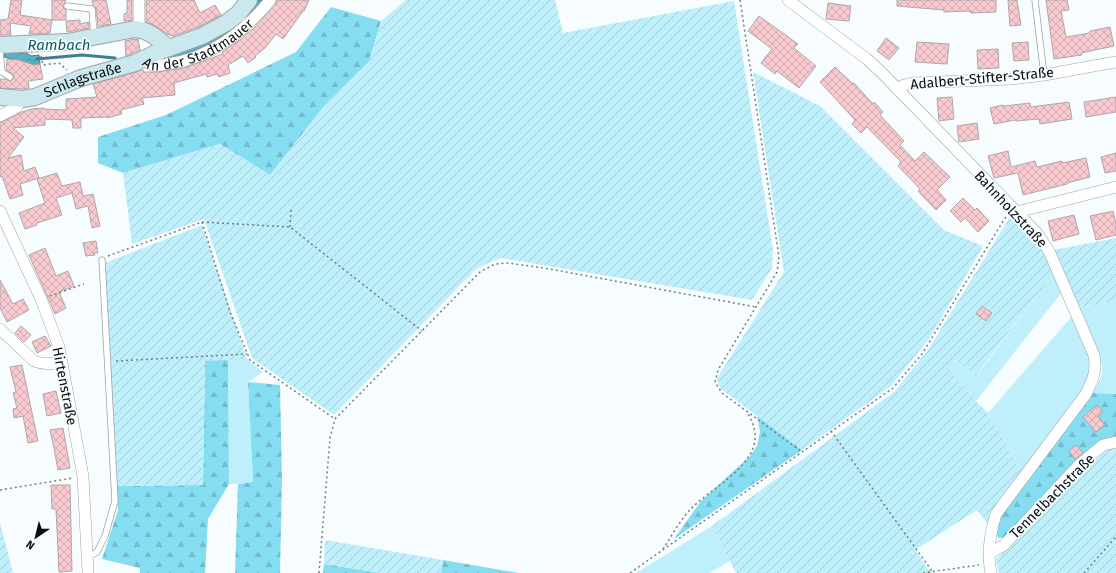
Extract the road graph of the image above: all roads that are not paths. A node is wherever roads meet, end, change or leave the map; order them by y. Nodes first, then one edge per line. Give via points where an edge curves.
1 (140, 0) edge
2 (249, 0) edge
3 (270, 0) edge
4 (788, 0) edge
5 (1035, 0) edge
6 (67, 6) dead end
7 (139, 30) junction
8 (94, 37) junction
9 (0, 45) edge
10 (168, 48) junction
11 (0, 52) edge
12 (144, 59) junction
13 (1116, 62) edge
14 (1044, 75) junction
15 (10, 77) dead end
16 (897, 89) junction
17 (0, 97) edge
18 (20, 99) junction
19 (0, 116) edge
20 (1116, 187) edge
21 (0, 211) edge
22 (1017, 212) junction
23 (102, 260) road end
24 (0, 329) edge
25 (62, 362) junction
26 (1116, 442) edge
27 (88, 557) junction
28 (990, 563) edge
29 (88, 573) edge

1 - 7 street
2 - 10 main road, An der Stadtmauer via 238,14 226,23 202,36
3 - 12 street, An der Stadtmauer via 244,27 208,51 185,60 159,65 149,64
4 - 16 street, Bahnholzstraße via 867,59
5 - 14 lane
6 - 8 lane via 92,9
7 - 8 main road
7 - 10 main road via 154,35
8 - 9 main road
10 - 12 main road, An der Stadtmauer
11 - 15 lane via 2,72
12 - 18 main road, Schlagstraße via 74,81 41,95
13 - 14 street, Adalbert-Stifter-Straße
14 - 16 street, Adalbert-Stifter-Straße via 913,83
16 - 22 street, Bahnholzstraße
17 - 18 main road, Schlagstraße
18 - 19 street via 17,107
20 - 22 street
21 - 25 street, Hirtenstraße via 41,299
22 - 28 street, Bahnholzstraße via 1049,250 1094,355 1096,366 1094,379 1086,394 996,514 992,526
23 - 27 lane via 115,501 105,536 97,552
24 - 25 street via 34,361 40,364
25 - 27 street, Hirtenstraße via 83,476
26 - 28 street, Tennelbachstraße via 1103,445 1079,465
27 - 29 street, Hirtenstraße

